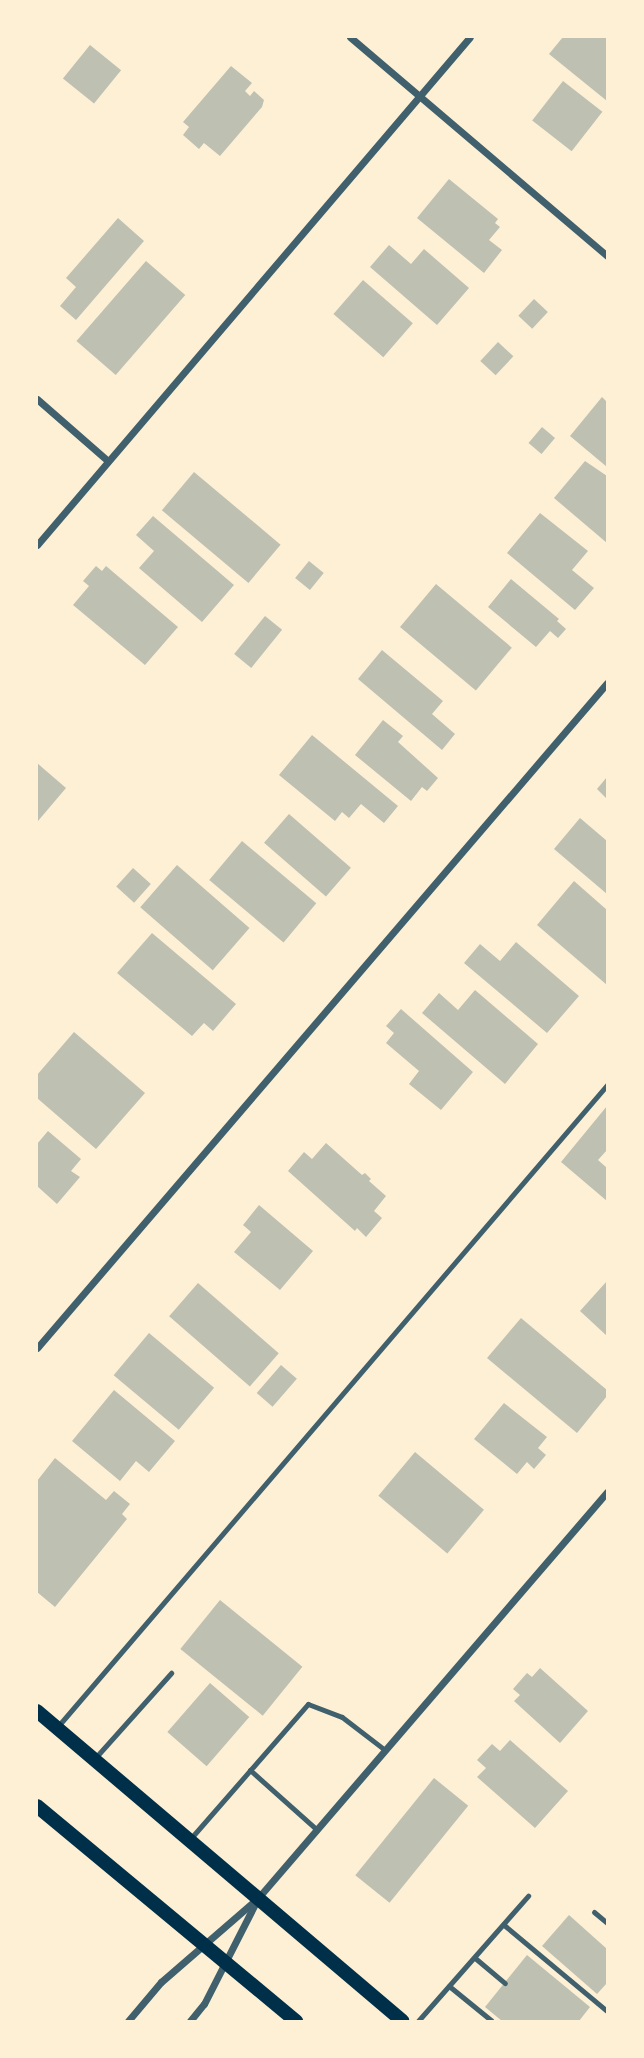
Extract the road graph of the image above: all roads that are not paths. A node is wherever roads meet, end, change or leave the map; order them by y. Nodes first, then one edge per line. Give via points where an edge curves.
1 (350, 37) edge
2 (470, 37) edge
3 (419, 97) junction
4 (607, 256) edge
5 (37, 399) edge
6 (108, 461) junction
7 (37, 545) edge
8 (607, 683) edge
9 (607, 1085) edge
10 (37, 1348) edge
11 (607, 1492) edge
12 (171, 1674) dead end
13 (37, 1711) edge
14 (57, 1728) junction
15 (385, 1750) junction
16 (94, 1760) junction
17 (250, 1770) junction
18 (37, 1806) edge
19 (317, 1830) junction
20 (189, 1840) junction
21 (528, 1896) dead end
22 (258, 1898) junction
23 (594, 1912) dead end
24 (607, 1923) edge
25 (504, 1925) junction
26 (206, 1943) junction
27 (475, 1958) junction
28 (226, 1960) junction
29 (505, 1983) dead end
30 (449, 1986) junction
31 (607, 2011) edge
32 (128, 2021) edge
33 (190, 2021) edge
34 (296, 2021) edge
35 (402, 2021) edge
36 (418, 2021) edge
37 (492, 2021) edge

1 - 3 street
2 - 3 street
3 - 4 street
3 - 6 street
5 - 6 street
6 - 7 street
8 - 10 street
9 - 14 lane
11 - 15 street
12 - 16 lane
13 - 14 main road
14 - 16 main road
15 - 17 lane via 342,1717 308,1704
15 - 19 street
16 - 20 main road
17 - 19 lane
17 - 20 lane
18 - 26 main road
19 - 22 street
20 - 22 main road
21 - 25 lane
22 - 26 street
22 - 28 street
22 - 35 main road
23 - 24 lane
25 - 27 lane
25 - 31 lane
26 - 28 main road
26 - 32 street via 161,1982
27 - 29 lane
27 - 30 lane
28 - 33 street via 205,2004
28 - 34 main road
30 - 36 lane
30 - 37 lane

